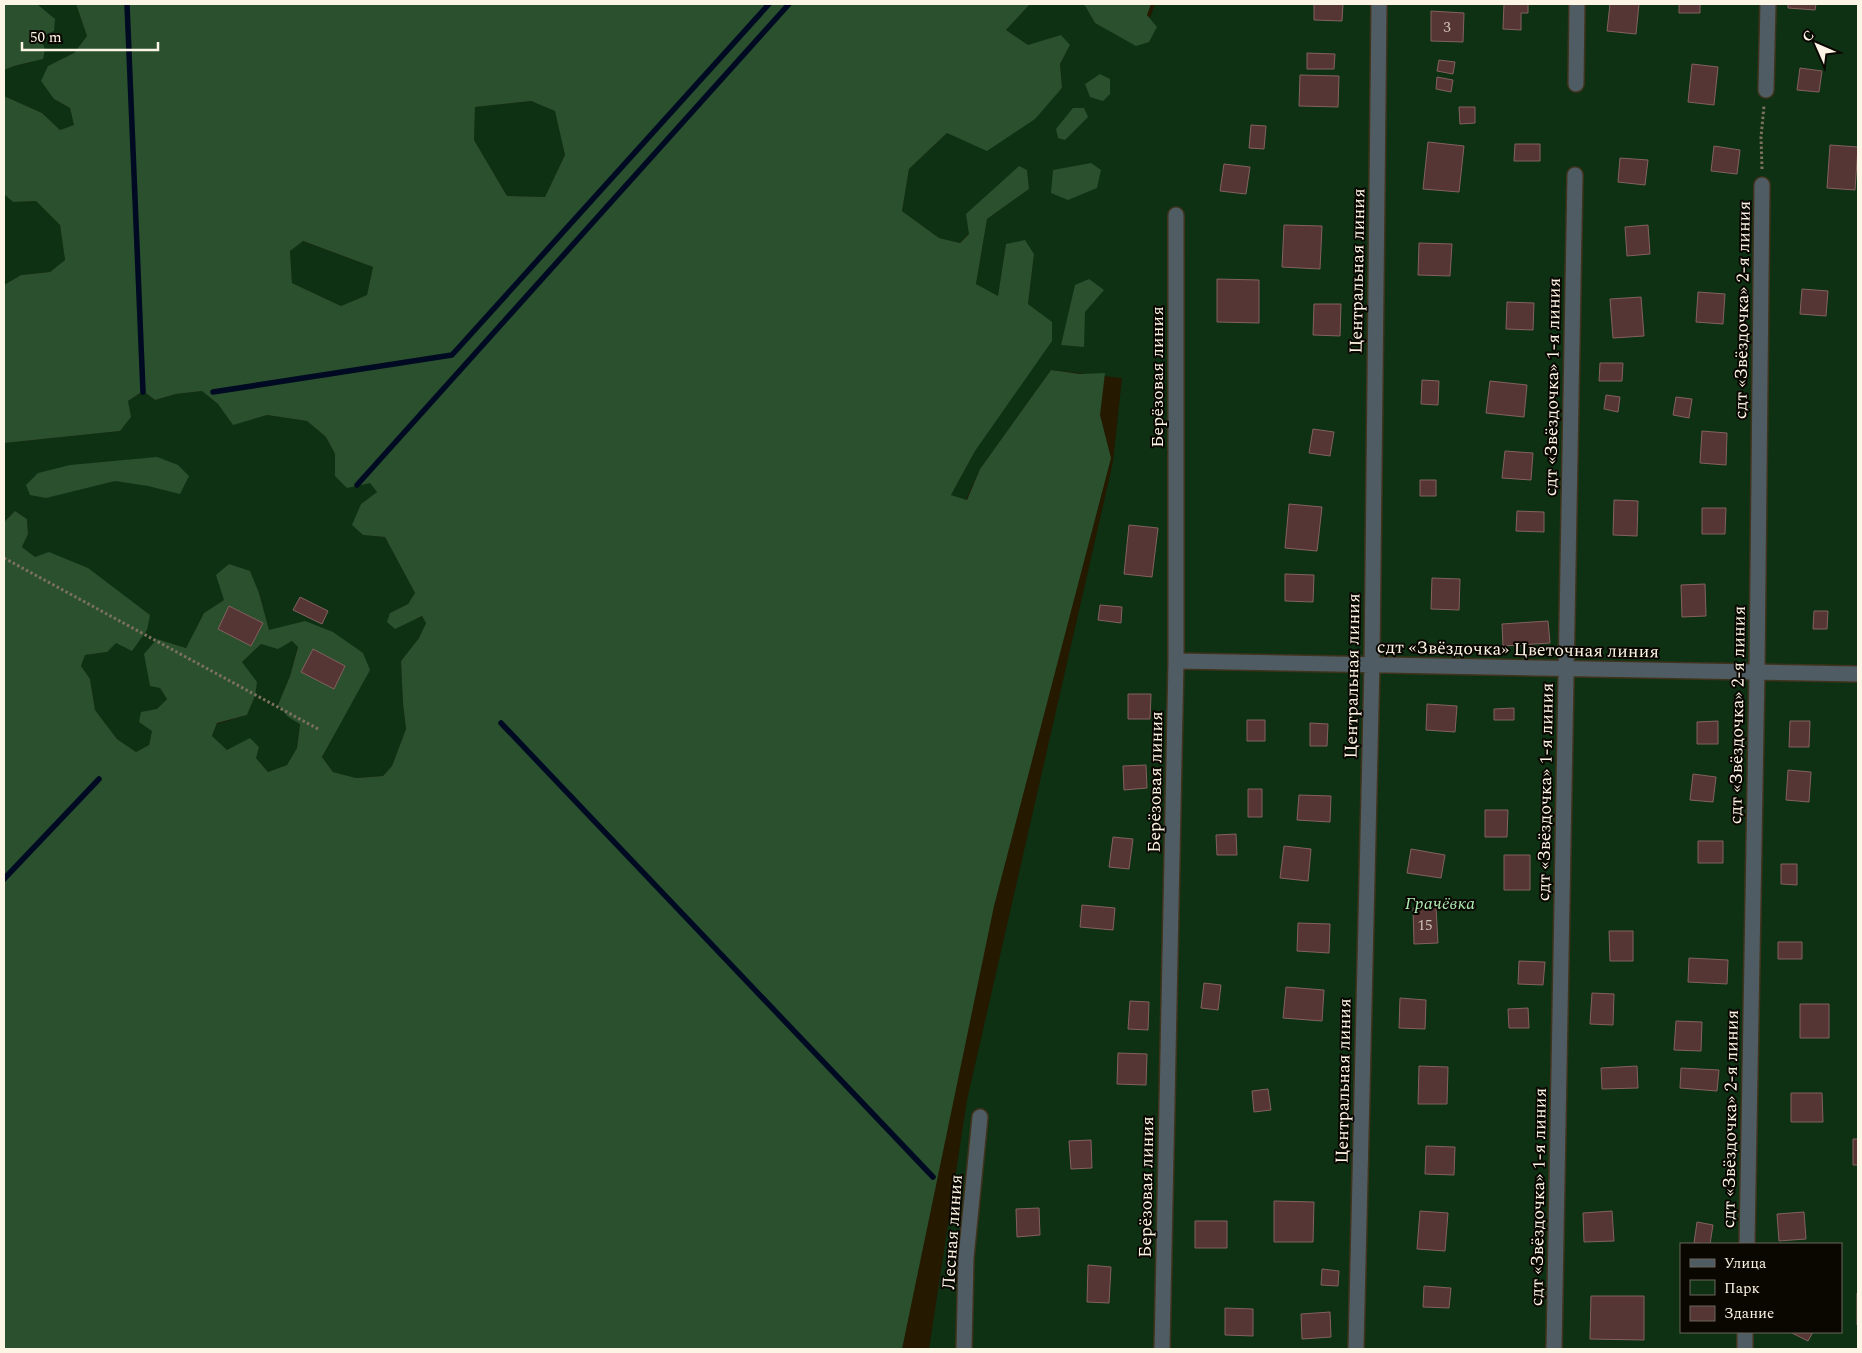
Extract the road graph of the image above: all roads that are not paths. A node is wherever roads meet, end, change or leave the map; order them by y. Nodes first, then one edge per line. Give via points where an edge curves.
1 (1379, 4) edge
2 (1577, 4) edge
3 (1768, 4) edge
4 (1576, 84) dead end
5 (1766, 90) road end
6 (1575, 175) dead end
7 (1762, 185) road end
8 (1176, 215) dead end
9 (1176, 661) junction
10 (1372, 664) junction
11 (1566, 668) junction
12 (1757, 672) junction
13 (1858, 674) edge
14 (980, 1117) dead end
15 (1747, 1243) edge
16 (1745, 1333) edge
17 (964, 1349) edge
18 (1162, 1349) edge
19 (1356, 1349) edge
20 (1554, 1349) edge
21 (1745, 1349) edge

1 - 10 street, Центральная линия
2 - 4 street
3 - 5 street
6 - 11 street, сдт «Звёздочка» 1-я линия
7 - 12 street, сдт «Звёздочка» 2-я линия
8 - 9 street, Берёзовая линия
9 - 10 street, сдт «Звёздочка» Цветочная линия
9 - 18 street, Берёзовая линия
10 - 11 street, сдт «Звёздочка» Цветочная линия
10 - 19 street, Центральная линия
11 - 12 street, сдт «Звёздочка» Цветочная линия
11 - 20 street, сдт «Звёздочка» 1-я линия
12 - 13 street, сдт «Звёздочка» Цветочная линия
12 - 15 street, сдт «Звёздочка» 2-я линия
14 - 17 street, Лесная линия via 966,1258
16 - 21 street

